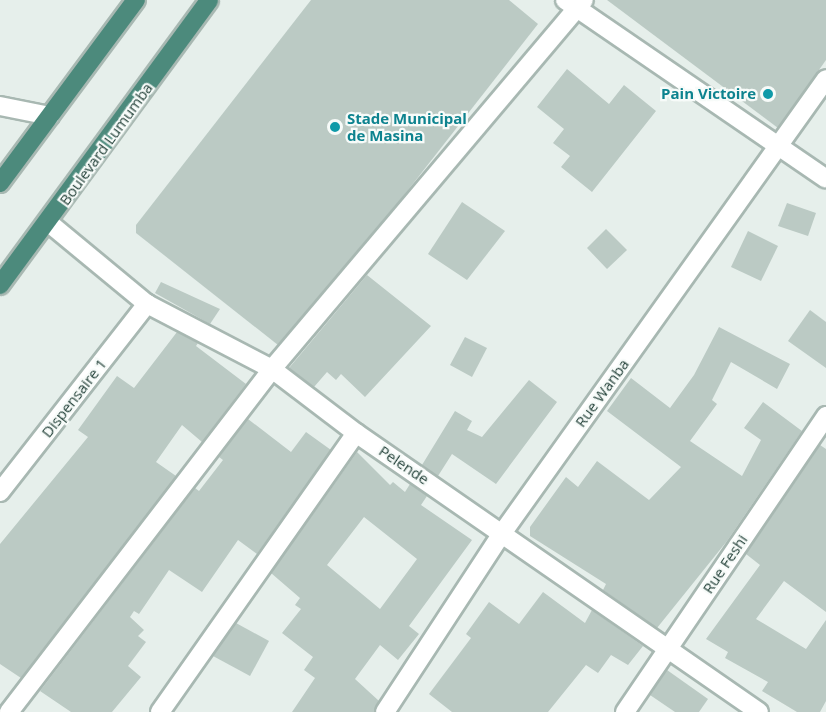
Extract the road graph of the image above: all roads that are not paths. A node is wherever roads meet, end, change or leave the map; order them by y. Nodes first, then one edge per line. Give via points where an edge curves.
1 (136, 0) edge
2 (210, 0) edge
3 (575, 3) edge
4 (826, 79) edge
5 (0, 106) edge
6 (50, 116) junction
7 (779, 147) junction
8 (826, 179) edge
9 (0, 183) edge
10 (49, 223) junction
11 (0, 285) edge
12 (147, 304) junction
13 (272, 369) junction
14 (826, 416) edge
15 (356, 433) junction
16 (0, 492) edge
17 (503, 532) junction
18 (668, 648) junction
19 (9, 712) edge
20 (160, 712) edge
21 (385, 712) edge
22 (625, 712) edge
23 (759, 712) edge

1 - 6 highway
2 - 10 highway, Boulevard Lumumba
3 - 7 street
3 - 13 street
4 - 7 street, Rue Wanba
5 - 6 street
6 - 9 highway
7 - 8 street
7 - 17 street, Rue Wanba
10 - 11 highway, Boulevard Lumumba
10 - 12 street, Pelende
12 - 13 street, Pelende
12 - 16 street, Dispensaire 1
13 - 15 street, Pelende
13 - 19 street
14 - 18 street, Rue Feshi
15 - 17 street, Pelende
15 - 20 street
17 - 18 street, Pelende
17 - 21 street, Rue Wanba
18 - 22 street, Rue Feshi
18 - 23 street, Pelende

